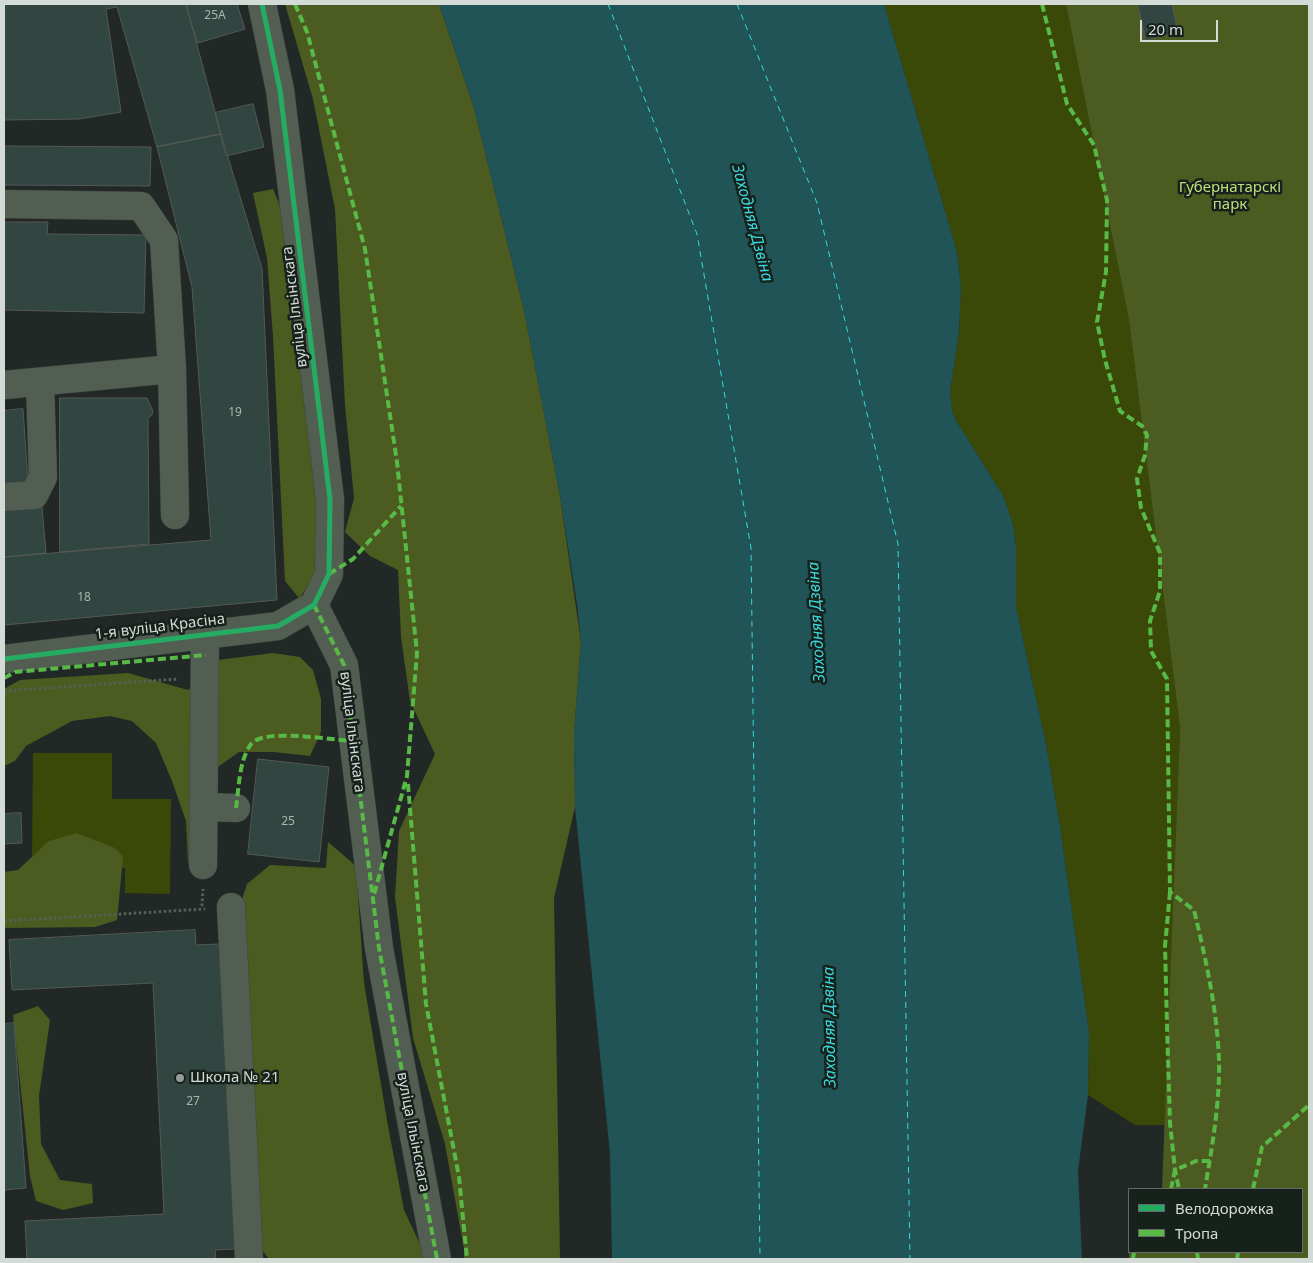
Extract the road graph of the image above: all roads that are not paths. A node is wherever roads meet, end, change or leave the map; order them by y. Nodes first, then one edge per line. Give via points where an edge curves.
1 (262, 4) edge
2 (4, 204) edge
3 (172, 369) junction
4 (40, 382) junction
5 (4, 385) edge
6 (4, 497) edge
7 (175, 515) dead end
8 (314, 606) junction
9 (206, 634) junction
10 (4, 659) edge
11 (204, 807) junction
12 (236, 808) dead end
13 (204, 865) dead end
14 (231, 907) road end
15 (429, 1256) edge
16 (249, 1259) edge

1 - 8 street, вуліца Ільінскага via 280,90 330,499 329,574
2 - 3 street via 141,206 164,240
3 - 4 street
3 - 7 street
4 - 5 street
4 - 6 street via 43,477 34,495
8 - 9 street, 1-я вуліца Красіна via 278,626
8 - 15 street, вуліца Ільінскага via 344,665 379,948
9 - 10 street, 1-я вуліца Красіна
9 - 11 street
11 - 12 street
11 - 13 street
14 - 16 street

